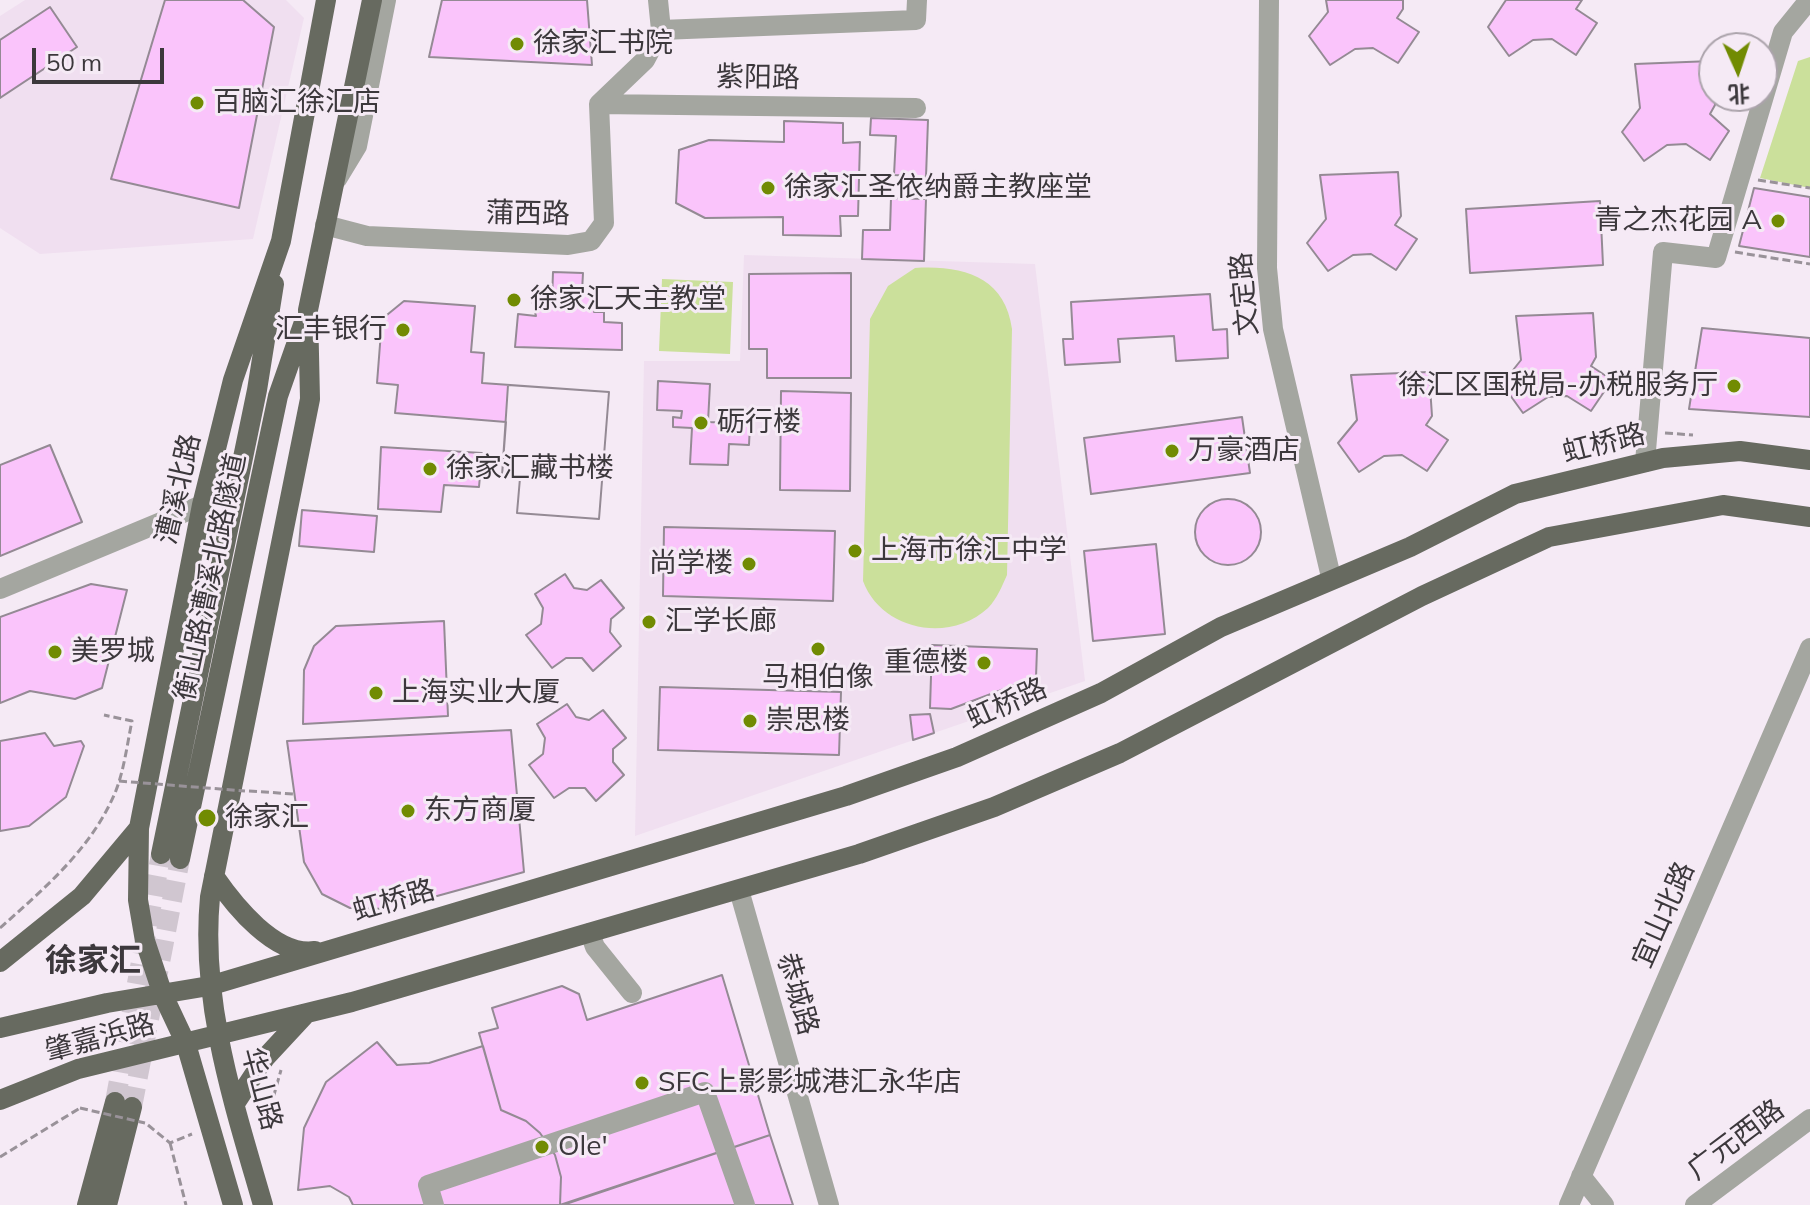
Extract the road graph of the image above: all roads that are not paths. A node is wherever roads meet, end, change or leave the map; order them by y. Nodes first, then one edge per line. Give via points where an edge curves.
1 (326, 0) edge
2 (372, 0) edge
3 (386, 0) edge
4 (658, 0) edge
5 (917, 0) edge
6 (1269, 0) edge
7 (1809, 0) edge
8 (661, 30) junction
9 (599, 104) junction
10 (916, 108) dead end
11 (335, 183) junction
12 (325, 225) junction
13 (281, 241) junction
14 (308, 310) junction
15 (1810, 460) edge
16 (1645, 462) junction
17 (202, 505) junction
18 (1810, 517) edge
19 (1331, 577) junction
20 (0, 589) edge
21 (1810, 648) edge
22 (139, 828) junction
23 (214, 876) junction
24 (739, 890) junction
25 (590, 933) junction
26 (330, 948) junction
27 (0, 962) edge
28 (209, 986) junction
29 (632, 993) dead end
30 (163, 995) junction
31 (307, 1014) junction
32 (0, 1028) edge
33 (217, 1037) junction
34 (186, 1044) junction
35 (0, 1100) edge
36 (236, 1102) junction
37 (1810, 1119) edge
38 (1581, 1176) junction
39 (87, 1205) edge
40 (107, 1205) edge
41 (233, 1205) edge
42 (263, 1205) edge
43 (434, 1205) edge
44 (745, 1205) edge
45 (829, 1205) edge
46 (1569, 1205) edge
47 (1604, 1205) edge
48 (1695, 1205) edge

1 - 13 main road, 漕溪北路
2 - 11 main road
3 - 11 street via 357,146
4 - 8 street
5 - 8 street via 916,20
6 - 19 street, 文定路 via 1267,268 1273,329
7 - 16 street via 1783,32 1716,258 1663,252
8 - 9 street via 645,60
9 - 10 street, 紫阳路
9 - 12 street, 蒲西路 via 604,223 591,241 568,245 367,236
11 - 12 main road
12 - 14 main road
13 - 14 main road, 衡山路漕溪北路隧道 via 171,856 278,396
13 - 17 main road, 漕溪北路 via 233,380
14 - 23 main road via 310,399
15 - 16 main road, 虹桥路 via 1740,451
16 - 19 main road, 虹桥路 via 1515,494 1410,547
17 - 20 street
17 - 22 main road, 漕溪北路
18 - 24 main road via 1723,505 1549,537 1422,596 1120,753 994,807
19 - 26 main road, 虹桥路 via 1221,627 1101,693 957,757 846,796
21 - 38 street, 宜山北路
22 - 27 main road via 82,896
22 - 30 main road, 漕溪北路 via 138,900
23 - 26 main road via 246,919 262,930 304,952
23 - 28 main road via 206,934
24 - 25 main road
24 - 45 street, 恭城路
25 - 29 street
25 - 31 main road
26 - 28 main road, 虹桥路
28 - 30 main road, 肇嘉浜路
28 - 33 main road, 华山路
30 - 32 main road, 肇嘉浜路
30 - 34 main road, 华山路
31 - 33 main road
31 - 36 main road via 265,1058
33 - 34 main road, 肇嘉浜路
33 - 36 main road, 华山路
34 - 35 main road, 肇嘉浜路 via 78,1069
34 - 41 main road, 华山路
36 - 42 main road, 华山路
37 - 48 street, 广元西路
38 - 46 street, 宜山北路
38 - 47 street
39 - 40 main road via 131,1110
43 - 44 street via 428,1185 705,1092

